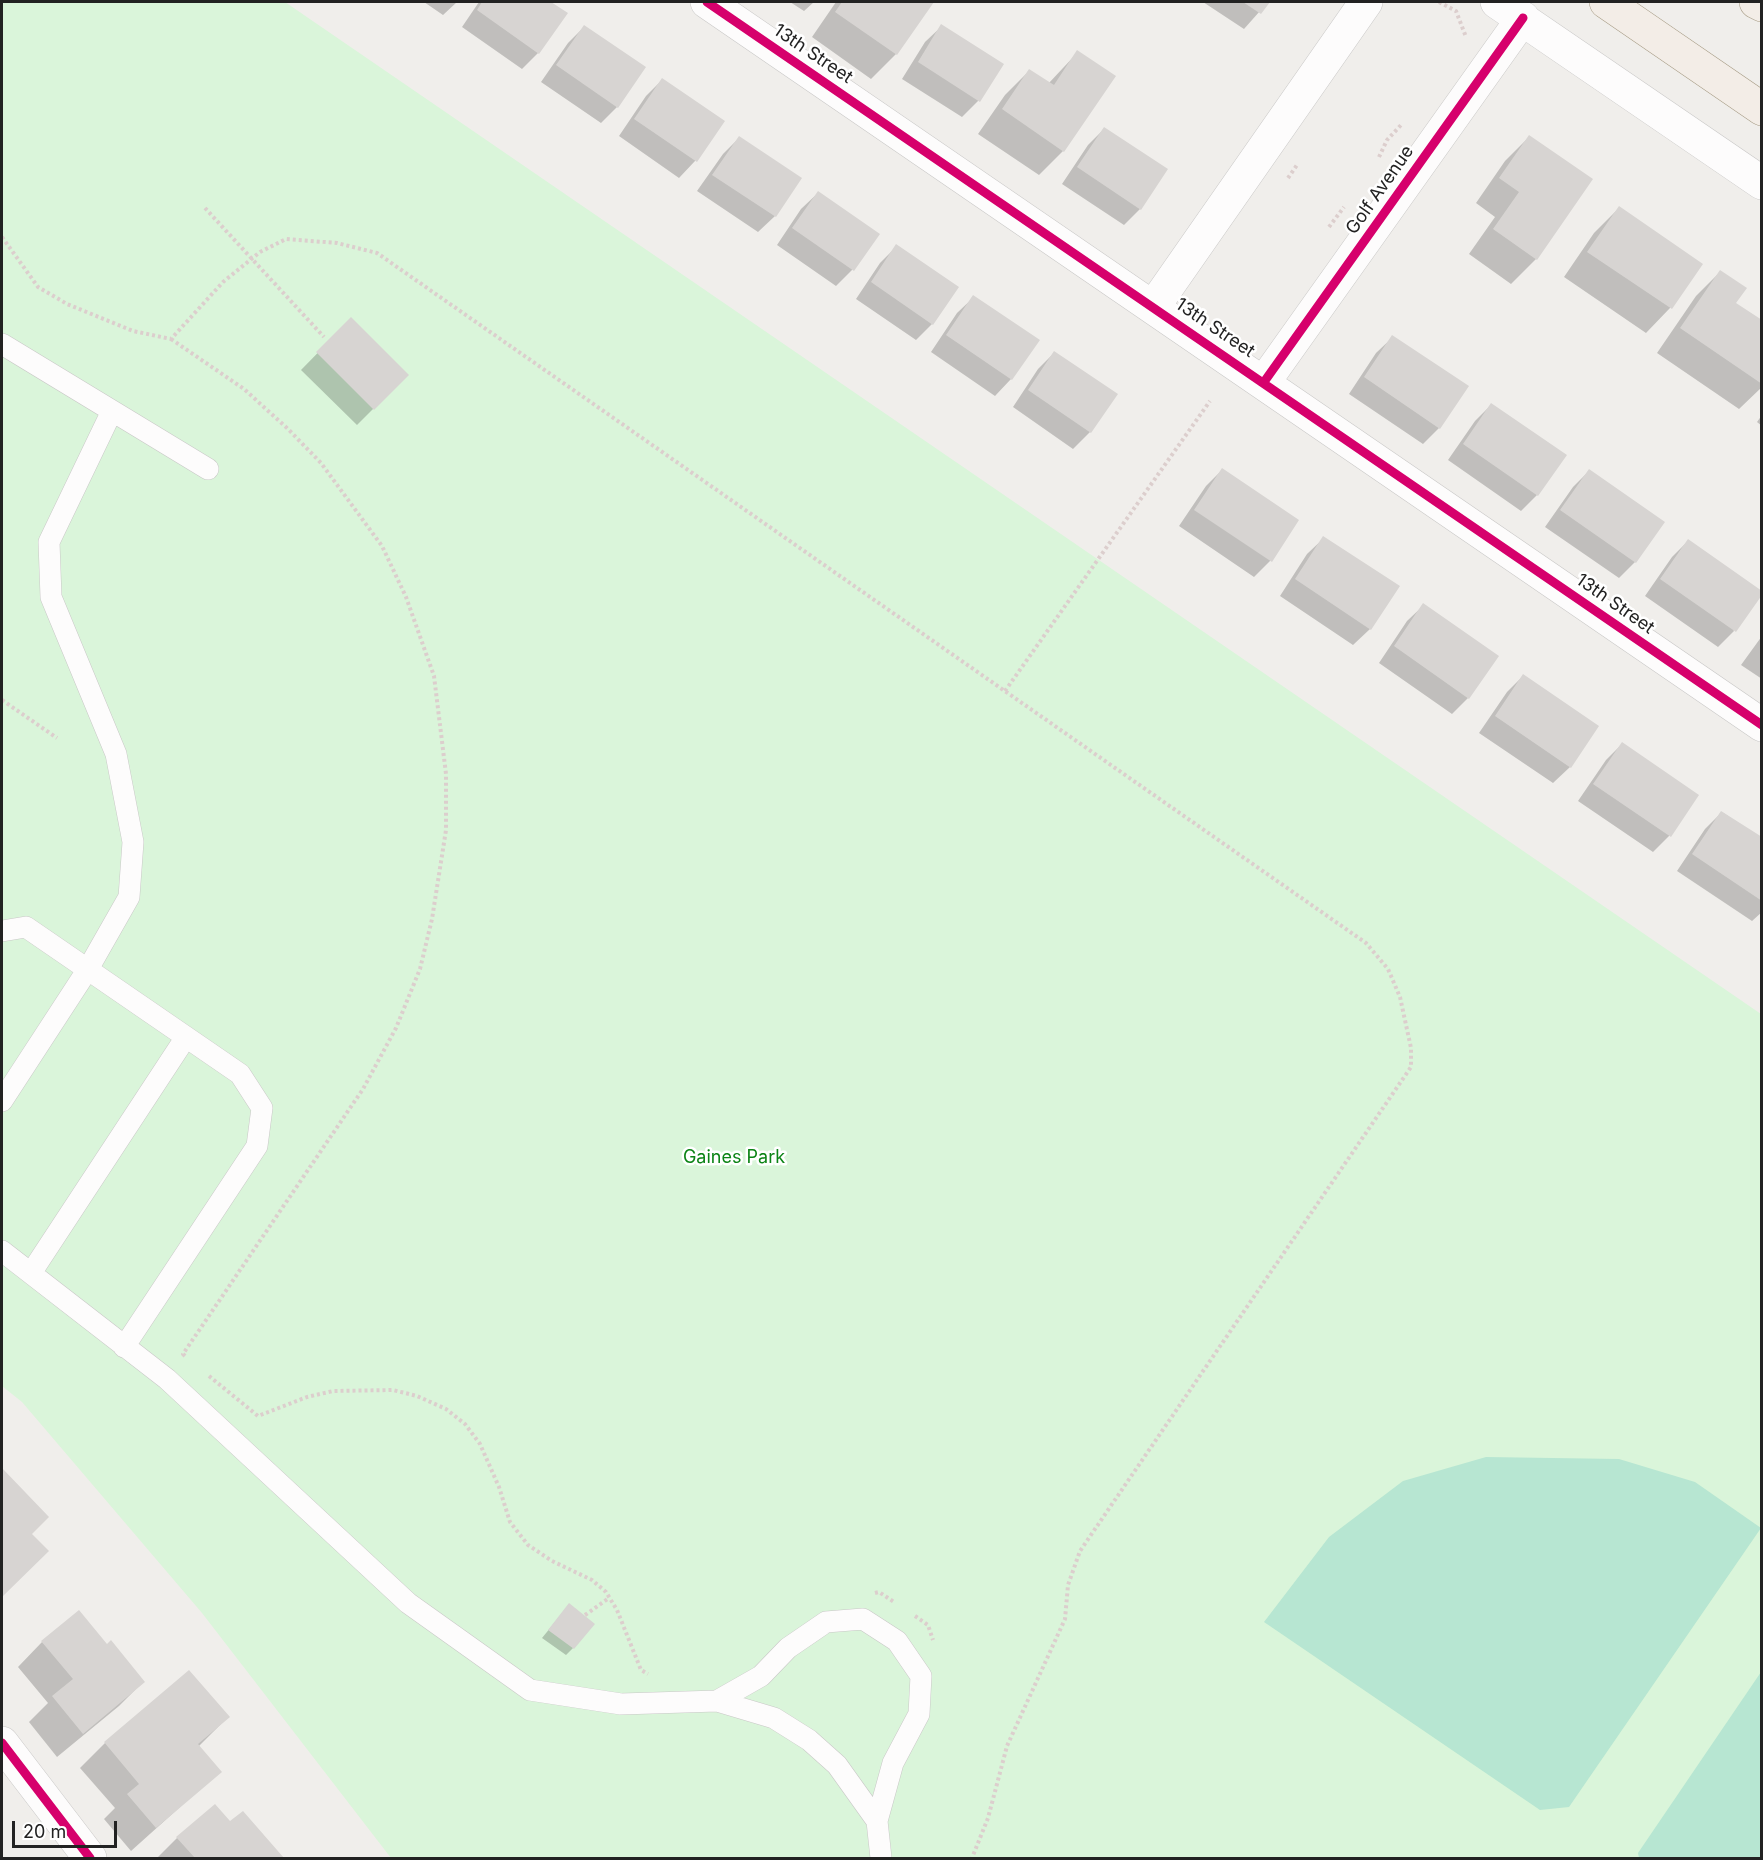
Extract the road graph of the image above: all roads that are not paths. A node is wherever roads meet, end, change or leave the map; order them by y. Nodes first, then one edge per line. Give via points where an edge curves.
1 (707, 2) edge
2 (1366, 2) edge
3 (1606, 2) edge
4 (1756, 2) edge
5 (1761, 5) edge
6 (1510, 10) edge
7 (1761, 109) edge
8 (1761, 183) edge
9 (1154, 306) junction
10 (2, 344) edge
11 (1264, 382) junction
12 (112, 411) junction
13 (208, 469) dead end
14 (1761, 725) edge
15 (2, 931) edge
16 (88, 969) junction
17 (186, 1037) junction
18 (2, 1101) edge
19 (2, 1251) edge
20 (31, 1273) junction
21 (124, 1347) junction
22 (717, 1701) junction
23 (2, 1743) edge
24 (878, 1821) junction
25 (90, 1858) edge
26 (881, 1858) edge

1 - 9 street, 13th Street
2 - 9 street
3 - 7 main road
4 - 5 main road
6 - 8 street
6 - 11 street, Golf Avenue
9 - 11 street, 13th Street
10 - 12 lane
11 - 14 street, 13th Street
12 - 13 lane
12 - 16 lane via 50,542 51,597 116,754 133,842 129,897
15 - 16 lane via 26,927
16 - 17 lane
16 - 18 lane
17 - 20 lane
17 - 21 lane via 240,1074 262,1108 257,1146
19 - 20 lane
20 - 21 lane
21 - 22 lane via 167,1379 408,1603 530,1690 621,1704
22 - 24 lane via 774,1718 809,1740 837,1765
22 - 24 lane via 761,1676 788,1648 826,1622 863,1619 897,1641 921,1676 919,1714 893,1763
23 - 25 street
24 - 26 lane

